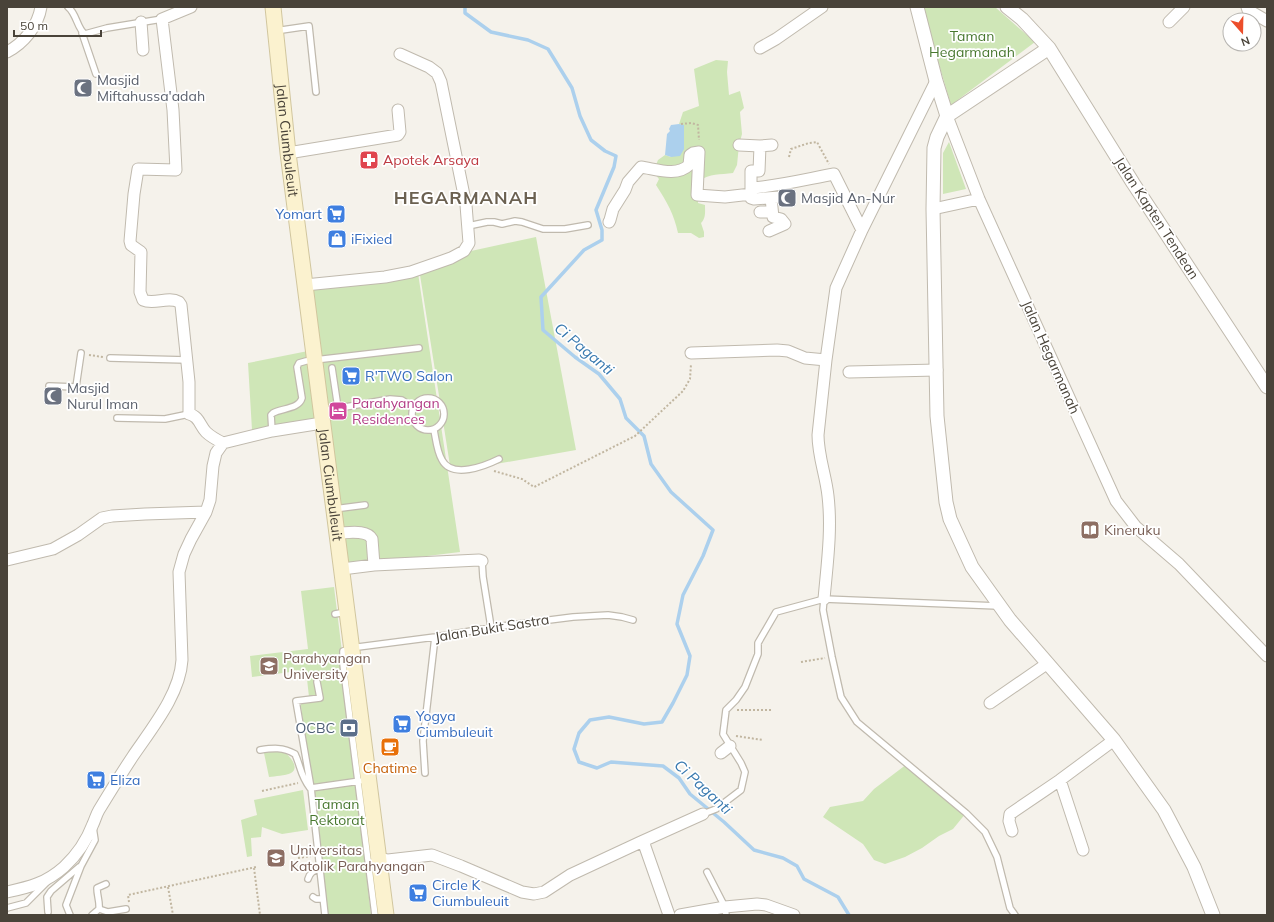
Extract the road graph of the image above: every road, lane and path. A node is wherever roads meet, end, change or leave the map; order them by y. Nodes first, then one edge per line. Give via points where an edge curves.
1 (41, 7) edge
2 (68, 7) edge
3 (192, 7) edge
4 (273, 7) edge
5 (822, 7) edge
6 (917, 7) edge
7 (1007, 7) edge
8 (1184, 7) edge
9 (1247, 7) edge
10 (162, 19) junction
11 (1267, 21) edge
12 (141, 22) junction
13 (1169, 22) dead end
14 (275, 32) junction
15 (82, 33) junction
16 (760, 48) dead end
17 (1049, 48) junction
18 (143, 50) dead end
19 (7, 52) edge
20 (400, 54) dead end
21 (96, 74) dead end
22 (936, 81) junction
23 (316, 92) dead end
24 (398, 110) dead end
25 (947, 116) junction
26 (681, 124) dead end
27 (739, 145) dead end
28 (760, 146) junction
29 (772, 146) dead end
30 (699, 152) junction
31 (288, 153) junction
32 (789, 157) dead end
33 (834, 174) junction
34 (751, 191) junction
35 (979, 199) junction
36 (933, 209) junction
37 (760, 212) dead end
38 (772, 212) junction
39 (608, 222) dead end
40 (588, 224) dead end
41 (468, 226) junction
42 (862, 230) junction
43 (769, 231) dead end
44 (305, 285) junction
45 (419, 348) dead end
46 (81, 353) joint
47 (691, 354) joint
48 (110, 358) joint
49 (187, 360) junction
50 (315, 360) junction
51 (826, 360) junction
52 (332, 368) dead end
53 (937, 370) junction
54 (849, 372) dead end
55 (49, 386) dead end
56 (1267, 387) edge
57 (413, 407) junction
58 (338, 408) junction
59 (189, 414) junction
60 (322, 417) junction
61 (117, 418) dead end
62 (434, 430) junction
63 (272, 431) junction
64 (223, 443) junction
65 (499, 459) dead end
66 (481, 467) junction
67 (365, 505) dead end
68 (334, 509) junction
69 (206, 512) junction
70 (338, 533) junction
71 (7, 560) edge
72 (482, 561) joint
73 (374, 565) junction
74 (340, 574) junction
75 (824, 599) junction
76 (1000, 606) junction
77 (633, 620) dead end
78 (491, 627) junction
79 (435, 638) junction
80 (352, 648) junction
81 (1267, 656) edge
82 (832, 657) junction
83 (801, 662) dead end
84 (1048, 663) junction
85 (317, 682) dead end
86 (990, 703) dead end
87 (726, 710) junction
88 (773, 710) dead end
89 (723, 734) junction
90 (763, 740) dead end
91 (1114, 740) junction
92 (260, 750) dead end
93 (425, 773) dead end
94 (1060, 780) junction
95 (305, 781) junction
96 (363, 781) junction
97 (311, 788) junction
98 (262, 791) dead end
99 (703, 814) joint
100 (93, 825) junction
101 (1012, 831) dead end
102 (643, 841) junction
103 (1083, 850) dead end
104 (318, 854) junction
105 (373, 857) junction
106 (298, 858) dead end
107 (81, 866) junction
108 (320, 869) junction
109 (707, 872) dead end
110 (50, 878) junction
111 (308, 879) dead end
112 (106, 884) dead end
113 (168, 887) junction
114 (7, 892) edge
115 (313, 897) dead end
116 (323, 899) junction
117 (7, 908) edge
118 (128, 908) joint
119 (99, 909) junction
120 (726, 911) edge
121 (48, 912) dead end
122 (70, 915) edge
123 (92, 915) edge
124 (173, 915) edge
125 (260, 915) edge
126 (325, 915) edge
127 (375, 915) edge
128 (386, 915) edge
129 (669, 915) edge
130 (680, 915) edge
131 (794, 915) edge
132 (1014, 915) edge
133 (1213, 915) edge

1 - 19 street via 32,30
2 - 15 lane via 72,10
3 - 10 street
4 - 14 main road, Jalan Ciumbuleuit
5 - 16 street
6 - 22 street, Jalan Hegarmanah
7 - 17 street, Jalan Kapten Tendean
8 - 13 street
9 - 11 street
10 - 12 lane
10 - 49 street via 173,110 176,170 138,169 130,241 131,245 141,252 140,292 143,300 172,300 179,302 181,306
12 - 15 lane via 89,34
12 - 18 street
14 - 23 lane via 310,26
14 - 31 main road, Jalan Ciumbuleuit
15 - 21 lane
17 - 25 street
17 - 56 street, Jalan Kapten Tendean via 1133,183
20 - 41 street via 429,67 437,73 441,82 466,204
22 - 25 street, Jalan Hegarmanah
22 - 42 street
24 - 31 street via 398,135
25 - 35 street, Jalan Hegarmanah
25 - 36 street via 934,148
26 - 30 path via 698,125
27 - 28 street
28 - 29 street
28 - 34 street via 759,170 751,171
30 - 34 street via 696,195 725,197
30 - 39 street via 690,155 690,165 685,169 671,171 641,167 628,182
31 - 44 main road, Jalan Ciumbuleuit
32 - 33 path via 791,150 817,142
33 - 34 street
33 - 42 street
34 - 38 street via 751,198 754,199 775,197
35 - 36 street
35 - 81 street, Jalan Hegarmanah via 1116,501 1136,527 1179,564
36 - 53 street
37 - 38 street
38 - 43 street via 773,217 781,219 785,224
40 - 41 lane via 565,229 543,229 515,221
41 - 44 street via 469,243 464,251 451,258 411,272 385,277
42 - 51 street via 836,288
44 - 50 main road, Jalan Ciumbuleuit
45 - 50 lane
46 - 48 path
46 - 55 lane via 76,387
47 - 51 street via 777,350 788,351 805,358
47 - 66 path via 690,379 683,392 635,436 534,487 522,478
48 - 49 lane
49 - 59 street
50 - 60 main road, Jalan Ciumbuleuit
50 - 63 lane via 297,364 301,401 271,415
51 - 75 street via 818,435 828,496 830,529
52 - 58 lane
53 - 54 street
53 - 76 street via 937,416 950,520 972,567
57 - 58 lane via 402,400 390,399
57 - 62 lane via 412,414 416,426 428,431
57 - 62 lane via 417,402 429,398 440,403 445,415 440,427
58 - 60 lane
59 - 61 lane via 165,419
59 - 64 street via 197,418 206,432
60 - 63 street
60 - 68 main road, Jalan Ciumbuleuit
62 - 66 lane via 441,460 446,466 453,470
63 - 64 street
64 - 69 street via 216,453
65 - 66 lane
67 - 68 lane
68 - 70 main road, Jalan Ciumbuleuit
69 - 71 street via 102,518 53,548
69 - 100 street via 190,539 180,572 182,667 176,686
70 - 73 street via 364,533 370,536
70 - 74 main road, Jalan Ciumbuleuit
72 - 73 street
72 - 78 lane
73 - 74 street
74 - 80 main road, Jalan Ciumbuleuit via 341,613
75 - 76 lane
75 - 82 lane via 823,610
75 - 87 lane via 776,612 758,642 758,654 745,687
76 - 84 street
77 - 78 lane, Jalan Bukit Sastra via 608,616 573,617
78 - 79 lane, Jalan Bukit Sastra
79 - 80 lane, Jalan Bukit Sastra
79 - 93 lane via 423,741
80 - 96 main road, Jalan Ciumbuleuit via 353,705
82 - 83 path
82 - 132 lane via 842,697 857,722 966,813 985,832 997,857
84 - 86 street
84 - 91 street
85 - 97 lane via 320,698 296,701
87 - 88 path
87 - 89 lane
89 - 90 path
89 - 99 lane via 725,750 741,763 745,772 741,790 716,809
91 - 94 street
91 - 133 street via 1164,810 1194,867
92 - 95 lane via 280,748 294,754
94 - 101 street via 1010,814
94 - 103 street
95 - 97 lane
95 - 98 path
96 - 97 lane
96 - 105 main road, Jalan Ciumbuleuit
97 - 104 lane
99 - 102 street
100 - 107 lane via 95,840
100 - 110 street via 83,845 63,868
102 - 105 street via 570,875 544,892 534,894 522,892 432,856 388,860
102 - 129 street
104 - 106 path
104 - 108 lane
105 - 127 lane
105 - 128 main road, Jalan Ciumbuleuit
107 - 121 lane via 51,891 47,897
107 - 122 lane via 66,906
108 - 111 lane via 312,872
108 - 116 lane
109 - 120 lane
110 - 114 street via 33,886
110 - 117 lane via 26,903
112 - 119 lane via 98,888
113 - 118 path via 128,895
113 - 124 path
113 - 125 path via 255,868
115 - 116 lane via 316,900
116 - 126 lane
118 - 119 lane via 108,912
119 - 123 lane
120 - 130 street
120 - 131 street via 757,904

